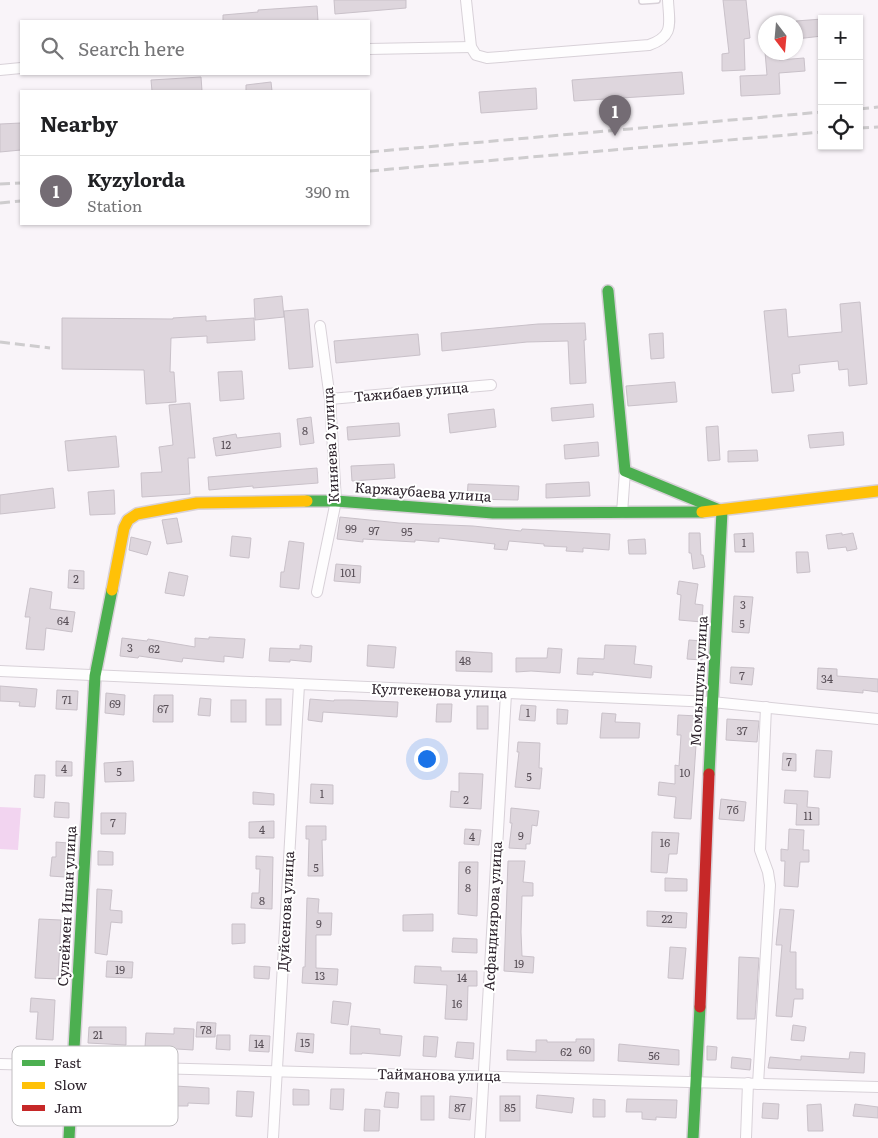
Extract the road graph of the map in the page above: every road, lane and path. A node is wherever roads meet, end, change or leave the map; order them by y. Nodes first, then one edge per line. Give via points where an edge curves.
1 (466, 0) edge
2 (657, 0) edge
3 (668, 0) edge
4 (642, 1) dead end
5 (470, 47) junction
6 (370, 49) edge
7 (20, 68) edge
8 (0, 70) edge
9 (608, 291) dead end
10 (320, 326) dead end
11 (491, 385) dead end
12 (330, 399) junction
13 (625, 471) junction
14 (878, 491) edge
15 (336, 501) junction
16 (722, 511) junction
17 (622, 513) junction
18 (317, 592) dead end
19 (0, 671) edge
20 (95, 676) junction
21 (299, 685) junction
22 (506, 694) junction
23 (712, 702) junction
24 (766, 707) junction
25 (878, 719) edge
26 (74, 1046) edge
27 (178, 1069) edge
28 (276, 1071) junction
29 (483, 1077) junction
30 (697, 1082) junction
31 (753, 1083) junction
32 (878, 1087) edge
33 (273, 1138) edge
34 (480, 1138) edge
35 (693, 1138) edge
36 (746, 1138) edge

1 - 5 street
2 - 4 lane
3 - 5 street via 670,24 667,34 661,41 649,45 487,58 476,55
5 - 6 street
7 - 8 street
9 - 13 street
10 - 12 street, Киняева 2 улица
11 - 12 street, Тажибаев улица
12 - 15 street, Киняева 2 улица
13 - 16 street
13 - 17 street
14 - 16 street, Каржаубаева улица
15 - 17 street, Каржаубаева улица via 493,513
15 - 18 street, Киняева 2 улица
15 - 20 street, Каржаубаева улица via 198,503 137,514 128,520
16 - 17 street, Каржаубаева улица
16 - 23 street, Момышулы улица
19 - 20 street, Култекенова улица
20 - 21 street, Култекенова улица
20 - 26 street, Сулеймен Ишан улица
21 - 22 street, Култекенова улица
21 - 28 street, Дуйсенова улица
22 - 23 street, Култекенова улица
22 - 29 street, Асфандиярова улица
23 - 24 street, Култекенова улица
23 - 30 street, Момышулы улица
24 - 25 street, Култекенова улица
24 - 31 street via 760,850 770,884
27 - 28 street, Тайманова улица
28 - 29 street, Тайманова улица
28 - 33 street, Дуйсенова улица
29 - 30 street, Тайманова улица
29 - 34 street, Асфандиярова улица
30 - 31 street, Тайманова улица
30 - 35 street, Момышулы улица
31 - 32 street, Тайманова улица
31 - 36 street

